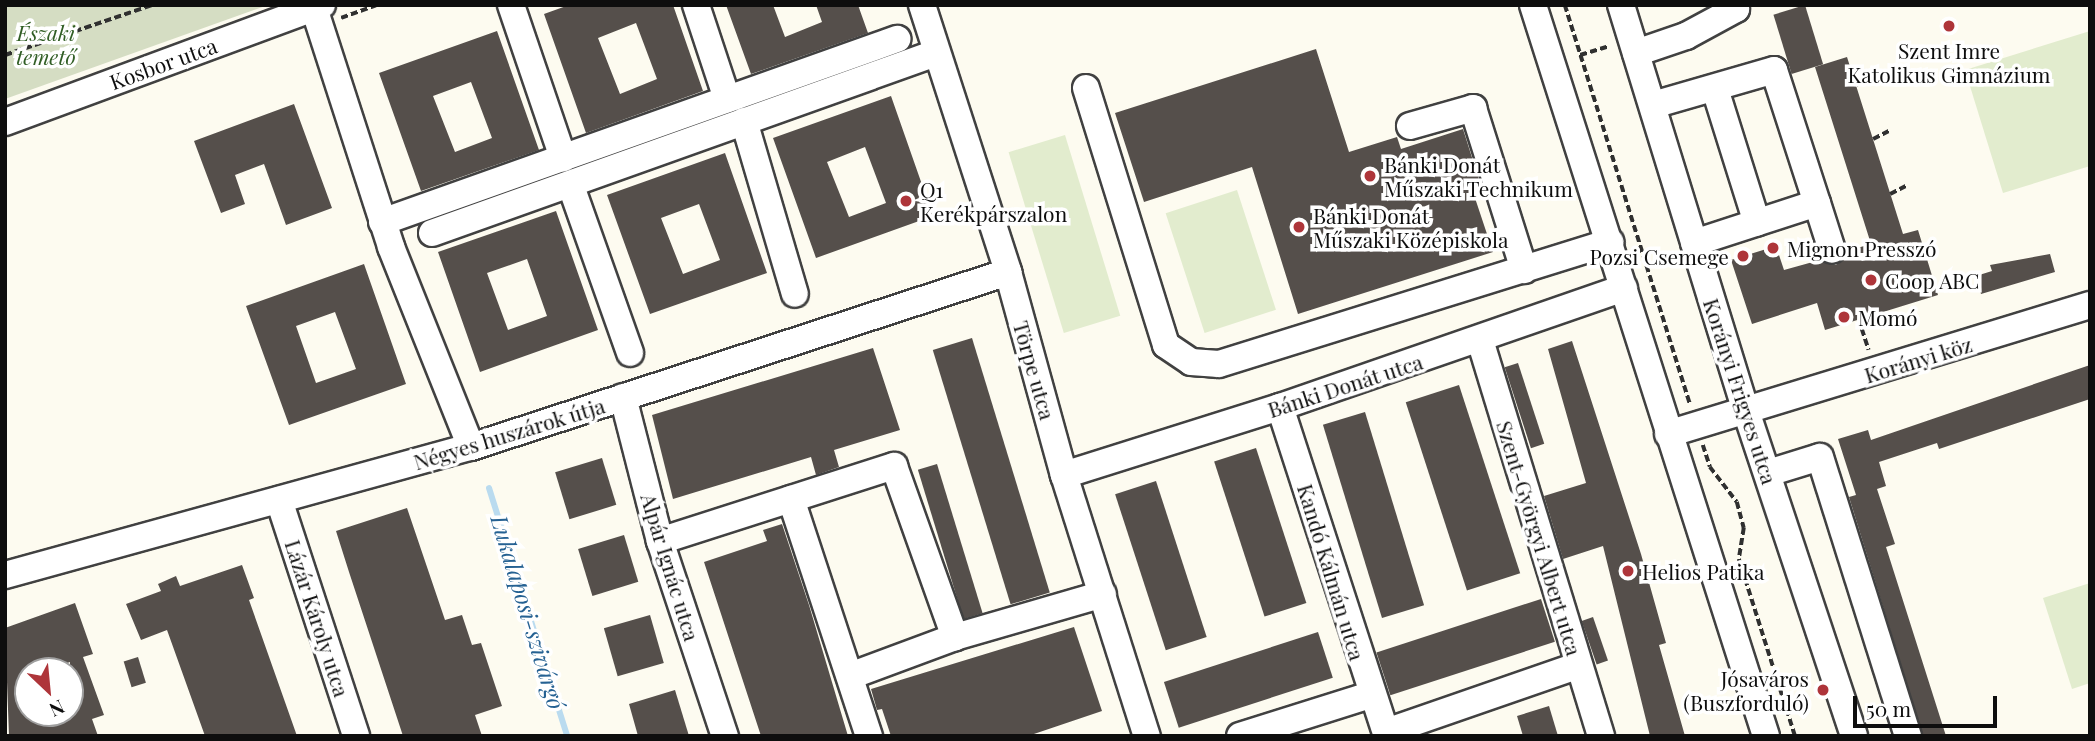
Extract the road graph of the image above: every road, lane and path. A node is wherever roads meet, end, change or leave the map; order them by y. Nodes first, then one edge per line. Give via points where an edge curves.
1 (152, 5) edge
2 (511, 5) edge
3 (696, 5) edge
4 (922, 5) edge
5 (1533, 5) edge
6 (1565, 5) edge
7 (1621, 5) edge
8 (1734, 5) edge
9 (318, 7) edge
10 (897, 39) dead end
11 (1634, 46) junction
12 (936, 53) junction
13 (5, 55) edge
14 (1580, 55) junction
15 (1874, 75) dead end
16 (1856, 85) dead end
17 (1086, 88) dead end
18 (1715, 89) junction
19 (727, 99) junction
20 (1653, 105) junction
21 (744, 121) junction
22 (5, 122) edge
23 (1410, 125) dead end
24 (1891, 131) dead end
25 (1873, 139) dead end
26 (563, 158) junction
27 (1908, 185) dead end
28 (571, 186) junction
29 (1890, 194) dead end
30 (1817, 203) junction
31 (382, 222) junction
32 (1757, 223) junction
33 (432, 233) dead end
34 (1610, 242) junction
35 (1694, 243) junction
36 (1832, 250) dead end
37 (1524, 270) junction
38 (1008, 272) junction
39 (1624, 288) junction
40 (794, 294) dead end
41 (2090, 305) edge
42 (1480, 340) junction
43 (630, 353) dead end
44 (623, 397) junction
45 (1280, 407) junction
46 (1746, 411) junction
47 (1697, 424) junction
48 (1668, 434) junction
49 (471, 447) junction
50 (1768, 473) junction
51 (1064, 475) junction
52 (791, 499) junction
53 (279, 500) junction
54 (660, 541) junction
55 (5, 575) edge
56 (1102, 594) junction
57 (955, 637) junction
58 (1579, 665) junction
59 (850, 676) junction
60 (1370, 695) junction
61 (1386, 734) edge
62 (356, 736) edge
63 (725, 736) edge
64 (869, 736) edge
65 (1147, 736) edge
66 (1240, 736) edge
67 (1601, 736) edge
68 (1766, 736) edge
69 (1795, 736) edge
70 (1854, 736) edge
71 (1908, 736) edge

1 - 13 path
2 - 26 street
3 - 19 street
4 - 12 street, Törpe utca
5 - 34 street
6 - 14 path
7 - 11 street, Korányi Frigyes utca
8 - 11 street via 1735,9 1686,36
9 - 22 street, Kosbor utca
9 - 31 street
10 - 19 street
11 - 14 path
11 - 20 street, Korányi Frigyes utca
12 - 21 street
12 - 38 street, Törpe utca
14 - 47 path
15 - 16 path
17 - 37 street via 1166,345 1191,362 1219,364
18 - 20 street
18 - 30 street via 1774,70
18 - 32 street
19 - 26 street
20 - 35 street, Korányi Frigyes utca
21 - 28 street
21 - 40 street
23 - 37 street via 1473,108
24 - 25 path
26 - 31 street
27 - 29 path
28 - 33 street
28 - 43 street
30 - 32 street
30 - 36 street
31 - 49 street
32 - 35 street
34 - 37 street
34 - 39 street
35 - 46 street, Korányi Frigyes utca
38 - 44 street, Négyes huszárok útja
38 - 51 street, Törpe utca
39 - 42 street, Bánki Donát utca
39 - 48 street
41 - 46 street, Korányi köz
42 - 45 street, Bánki Donát utca
42 - 58 street, Szent-Györgyi Albert utca
44 - 49 street, Négyes huszárok útja
44 - 54 street, Alpár Ignác utca
45 - 51 street, Bánki Donát utca
45 - 60 street, Kandó Kálmán utca
46 - 47 street, Korányi köz
46 - 50 street, Korányi Frigyes utca
47 - 48 street, Korányi köz
47 - 69 path via 1710,467 1737,502 1744,528 1739,559
48 - 68 street
49 - 53 street, Négyes huszárok útja
50 - 70 street, Korányi Frigyes utca
50 - 71 street via 1819,457
51 - 56 street, Törpe utca
52 - 54 street
52 - 57 street via 894,466
52 - 59 street
53 - 55 street, Négyes huszárok útja
53 - 62 street, Lázár Károly utca
54 - 63 street, Alpár Ignác utca
56 - 57 street
56 - 65 street, Törpe utca
57 - 59 street
58 - 61 street
58 - 67 street, Szent-Györgyi Albert utca
59 - 64 street
60 - 61 street, Kandó Kálmán utca
60 - 66 street

